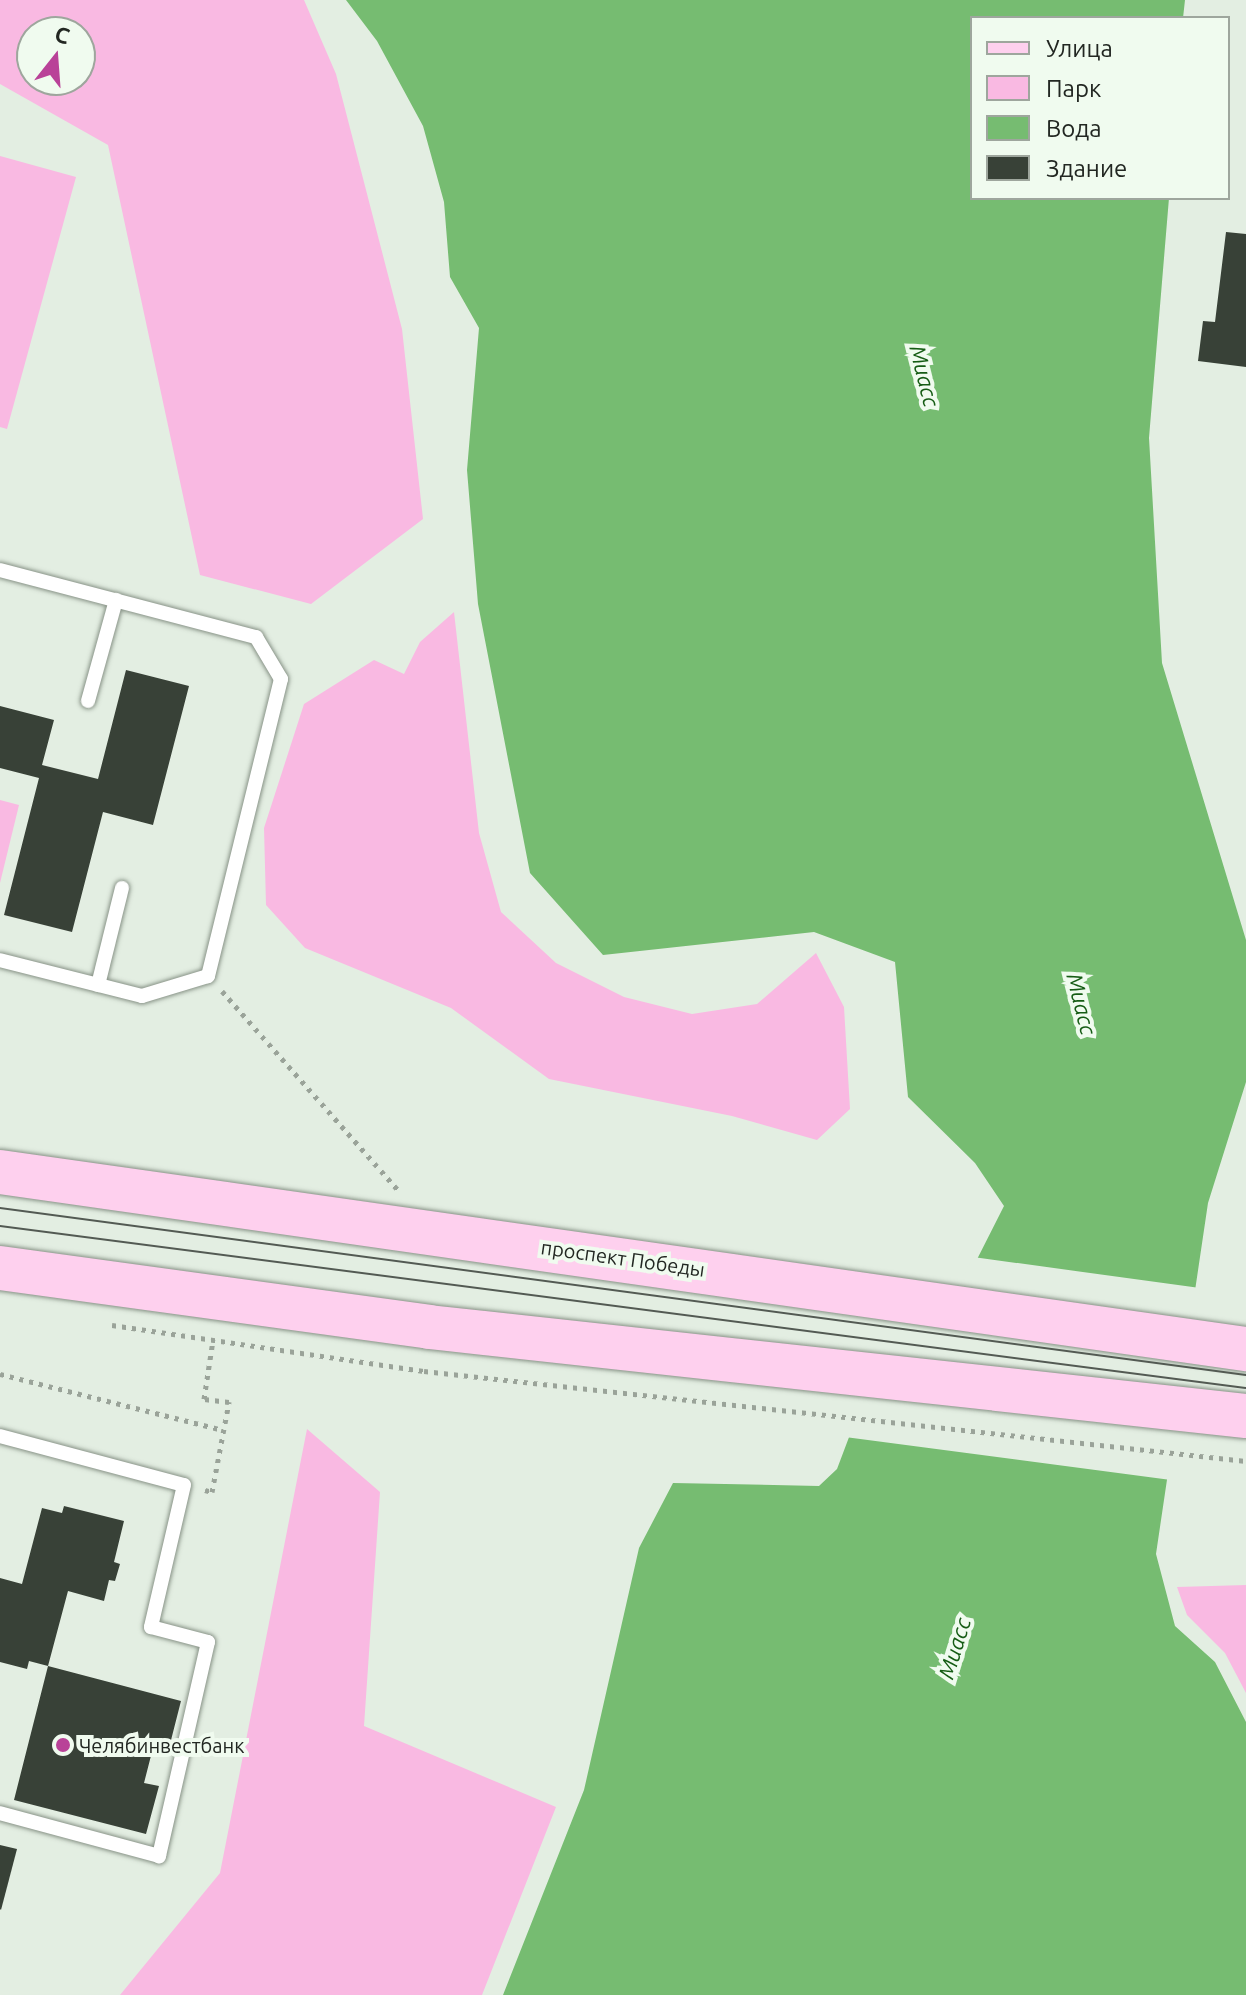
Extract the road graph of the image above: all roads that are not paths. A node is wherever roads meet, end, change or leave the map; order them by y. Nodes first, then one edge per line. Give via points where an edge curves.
1 (0, 570) edge
2 (116, 600) junction
3 (88, 701) dead end
4 (122, 888) dead end
5 (0, 960) edge
6 (98, 985) junction
7 (0, 1172) edge
8 (0, 1268) edge
9 (1246, 1349) edge
10 (1246, 1416) edge
11 (0, 1436) edge
12 (0, 1813) edge

1 - 2 lane
2 - 3 lane
2 - 6 lane via 256,637 281,679 208,976 142,996
4 - 6 lane
5 - 6 lane
7 - 9 main road, проспект Победы via 444,1231
8 - 10 main road via 429,1327
11 - 12 lane via 184,1485 151,1627 208,1642 159,1856

